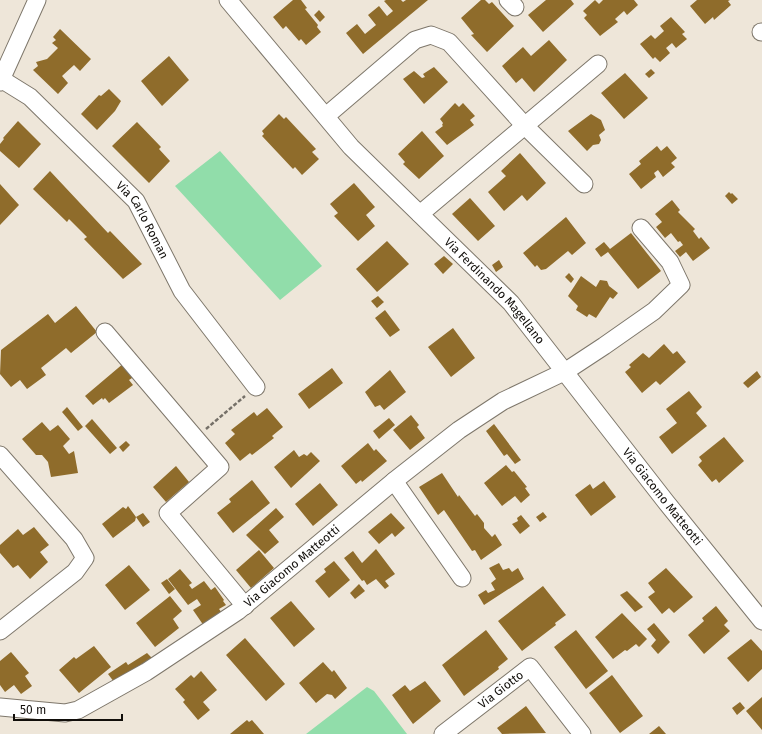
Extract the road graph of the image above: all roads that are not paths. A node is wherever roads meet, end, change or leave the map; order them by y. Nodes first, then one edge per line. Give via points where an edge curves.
1 (37, 0) edge
2 (228, 0) edge
3 (598, 64) dead end
4 (1, 80) edge
5 (326, 116) junction
6 (524, 126) junction
7 (584, 184) dead end
8 (420, 214) junction
9 (642, 228) dead end
10 (105, 332) dead end
11 (566, 371) junction
12 (256, 387) road end
13 (0, 455) edge
14 (394, 481) junction
15 (462, 578) dead end
16 (245, 606) junction
17 (762, 621) edge
18 (0, 631) edge
19 (0, 707) edge
20 (443, 734) edge
21 (582, 734) edge

1 - 4 street
2 - 5 street, Via Ferdinando Magellano
3 - 6 street
4 - 12 street, Via Carlo Roman via 30,97 136,201 182,291
5 - 6 street via 415,40 432,35 449,42
5 - 8 street, Via Ferdinando Magellano via 351,147
6 - 7 street
6 - 8 street
8 - 11 street, Via Ferdinando Magellano via 512,303
9 - 11 street, Via Giacomo Matteotti via 670,262 681,285 654,310
10 - 16 street via 220,466 168,513
11 - 14 street, Via Giacomo Matteotti via 503,401 459,430
11 - 17 street, Via Giacomo Matteotti via 666,502
13 - 18 street via 74,540 85,558 75,572
14 - 15 street
14 - 16 street, Via Giacomo Matteotti
16 - 19 street, Via Giacomo Matteotti via 146,672 78,710 65,714
20 - 21 street, Via Giotto via 530,667

